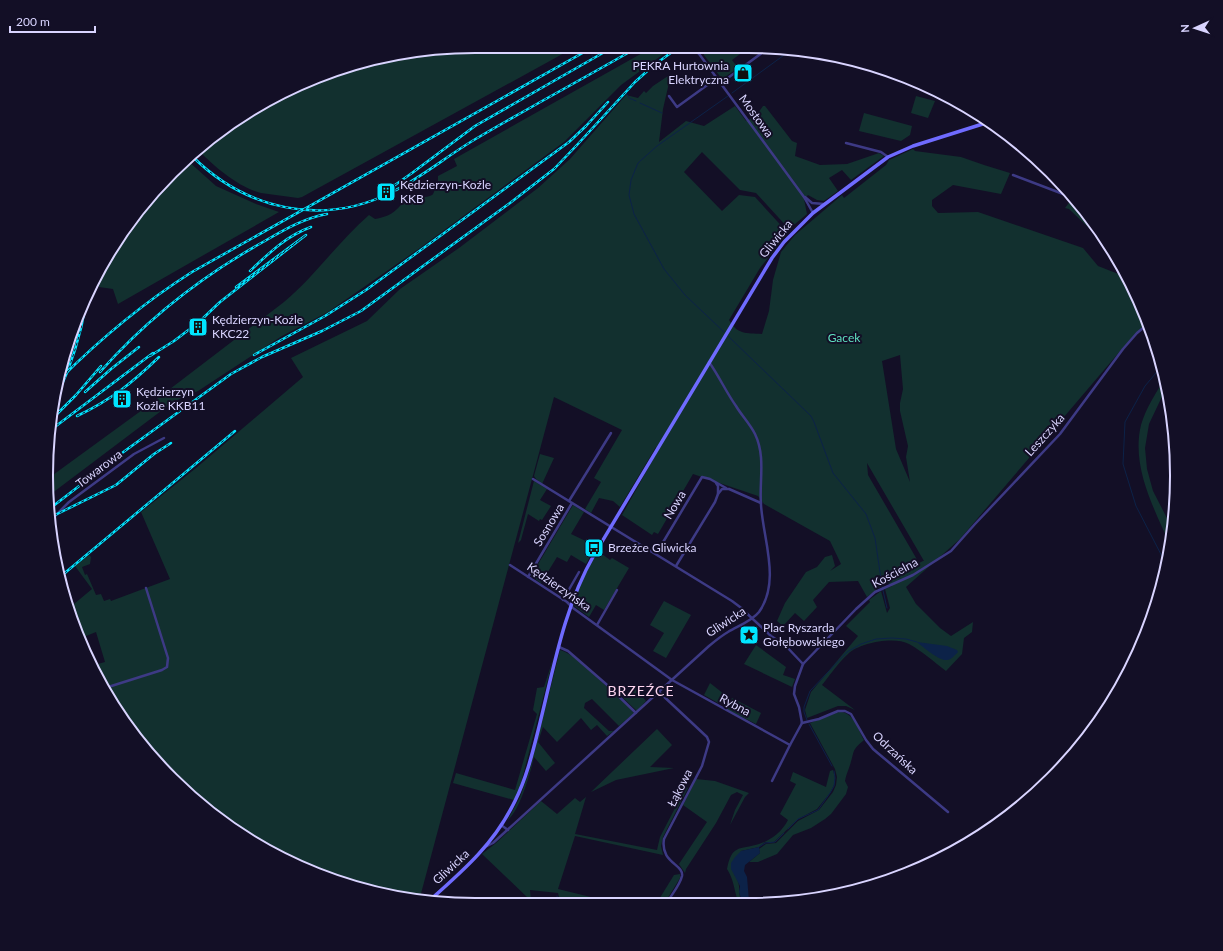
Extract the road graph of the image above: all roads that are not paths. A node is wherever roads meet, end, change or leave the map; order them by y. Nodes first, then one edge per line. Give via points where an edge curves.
1 (698, 53) edge
2 (761, 53) edge
3 (718, 78) junction
4 (721, 83) junction
5 (669, 96) dead end
6 (982, 124) edge
7 (846, 143) dead end
8 (888, 157) junction
9 (1013, 175) dead end
10 (1062, 193) edge
11 (804, 197) junction
12 (812, 203) junction
13 (825, 204) junction
14 (814, 212) junction
15 (1143, 328) edge
16 (709, 362) junction
17 (611, 433) dead end
18 (164, 438) dead end
19 (532, 479) dead end
20 (716, 483) junction
21 (726, 488) junction
22 (718, 494) junction
23 (761, 496) junction
24 (754, 500) junction
25 (571, 502) junction
26 (761, 503) junction
27 (55, 516) edge
28 (611, 527) junction
29 (656, 554) junction
30 (948, 554) joint
31 (510, 565) dead end
32 (676, 566) junction
33 (579, 572) dead end
34 (528, 576) junction
35 (146, 588) dead end
36 (617, 590) dead end
37 (564, 600) junction
38 (570, 605) junction
39 (752, 618) junction
40 (597, 625) junction
41 (559, 647) junction
42 (803, 664) junction
43 (672, 680) junction
44 (110, 687) edge
45 (659, 692) junction
46 (636, 713) junction
47 (802, 724) junction
48 (790, 745) junction
49 (772, 781) dead end
50 (948, 812) dead end
51 (502, 825) junction
52 (508, 830) junction
53 (487, 846) junction
54 (435, 896) edge
55 (670, 898) edge

1 - 3 street, Mostowa
2 - 4 street
3 - 4 street, Mostowa
3 - 5 street via 677,107
4 - 11 street, Mostowa
6 - 8 main road, Gliwicka via 913,146
7 - 8 street via 881,152
8 - 13 main road, Gliwicka
9 - 10 street
11 - 12 street, Mostowa
11 - 14 street, Mostowa
12 - 13 street
12 - 14 street
13 - 14 main road, Gliwicka
14 - 16 main road, Gliwicka via 772,258
15 - 30 street, Leszczyka via 1129,340 1060,434
16 - 23 street, Gliwicka via 736,408 755,434 761,456
16 - 28 main road, Gliwicka
17 - 25 street
18 - 27 street, Towarowa via 134,454 69,502
19 - 25 street
20 - 21 street, Nowa
20 - 22 street
20 - 29 street, Nowa via 702,478
21 - 22 street
21 - 24 street, Nowa
22 - 32 street
23 - 24 street
23 - 26 street, Gliwicka
24 - 26 street, Nowa
25 - 28 street
25 - 34 street, Sosnowa
26 - 39 street, Gliwicka via 770,576 764,603
28 - 29 street
28 - 38 main road, Gliwicka via 585,571
29 - 32 street
30 - 42 street, Kościelna via 913,575 882,588 856,609
31 - 34 street, Kędzierzyńska
32 - 39 street via 732,601
33 - 37 street
34 - 37 street, Kędzierzyńska
35 - 44 street via 168,658 167,667
36 - 40 street, Kędzierzyńska
37 - 38 street, Kędzierzyńska
38 - 40 street, Kędzierzyńska
38 - 41 main road, Gliwicka
39 - 42 street via 785,645
39 - 43 street, Gliwicka via 714,642
40 - 43 street, Kędzierzyńska
41 - 46 street via 568,651
41 - 51 main road, Gliwicka via 526,774
42 - 47 street via 794,694
43 - 45 street, Gliwicka
43 - 48 street, Rybna
45 - 46 street, Gliwicka
45 - 55 street, Łąkowa via 709,742 702,766 664,839 666,857 682,874
46 - 52 street, Gliwicka
47 - 48 street
47 - 50 street, Odrzańska via 838,711 851,714 873,749
48 - 49 street
51 - 52 street
51 - 53 main road, Gliwicka
52 - 53 street, Gliwicka
53 - 54 main road, Gliwicka

